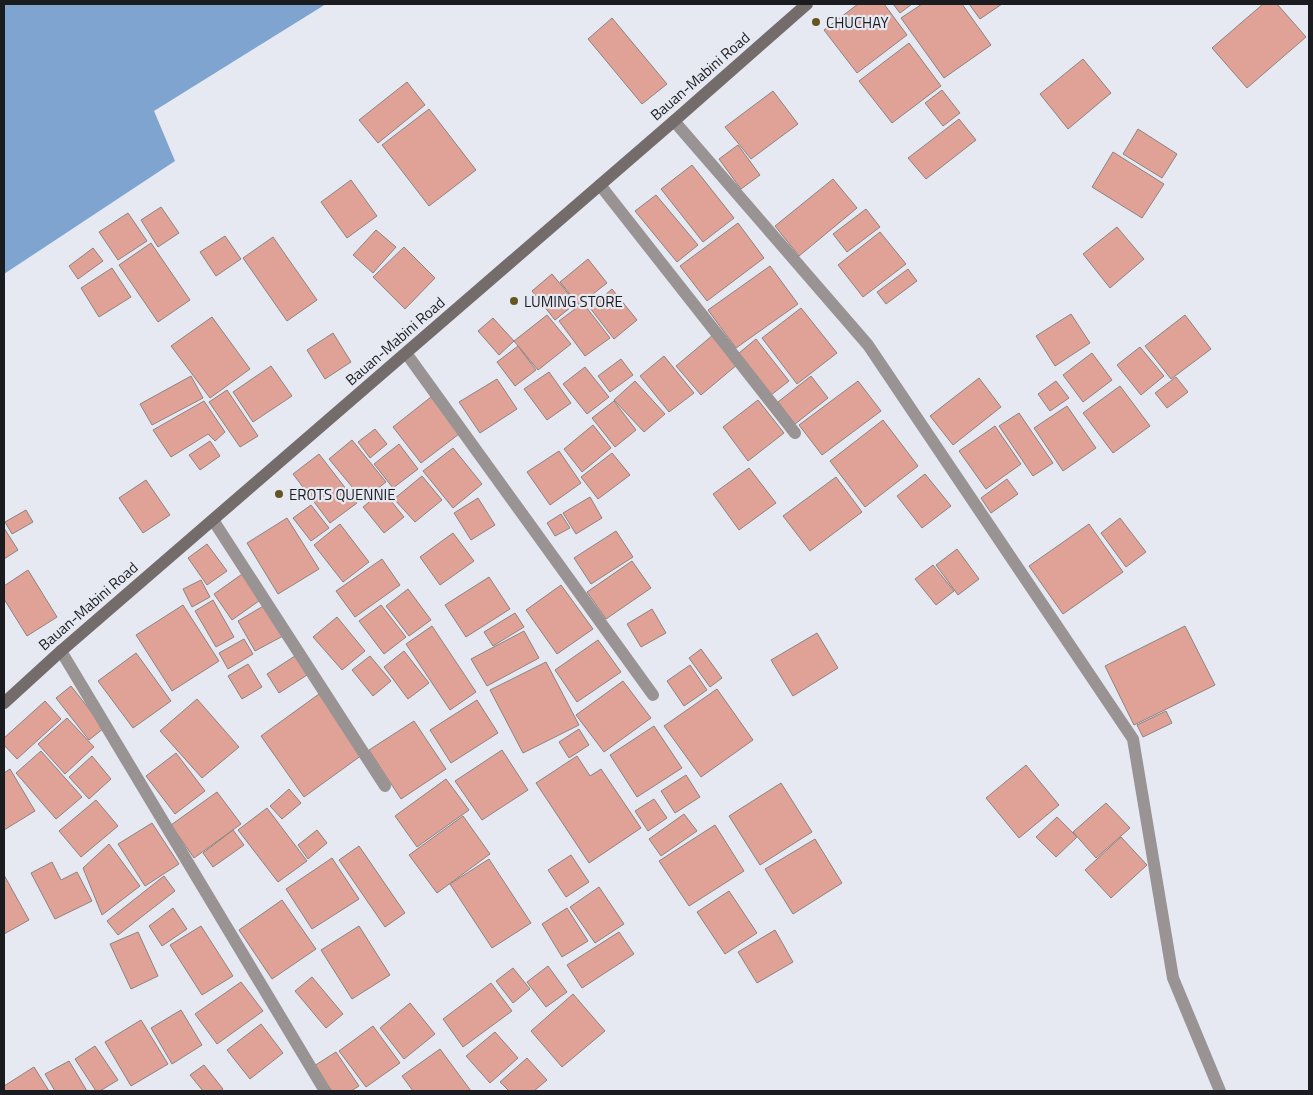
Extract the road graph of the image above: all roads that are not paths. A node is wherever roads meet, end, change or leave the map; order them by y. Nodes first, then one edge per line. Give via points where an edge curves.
1 (807, 4) edge
2 (674, 121) junction
3 (600, 185) junction
4 (406, 353) junction
5 (795, 432) dead end
6 (213, 520) junction
7 (61, 651) junction
8 (653, 695) dead end
9 (4, 703) edge
10 (385, 786) dead end
11 (325, 1091) edge
12 (1220, 1091) edge

1 - 2 main road, Bauan-Mabini Road
2 - 3 main road, Bauan-Mabini Road
2 - 12 street via 868,345 1133,739 1173,978
3 - 4 main road, Bauan-Mabini Road
3 - 5 street
4 - 6 main road, Bauan-Mabini Road
4 - 8 street
6 - 7 main road, Bauan-Mabini Road
6 - 10 street
7 - 9 main road, Bauan-Mabini Road
7 - 11 street

